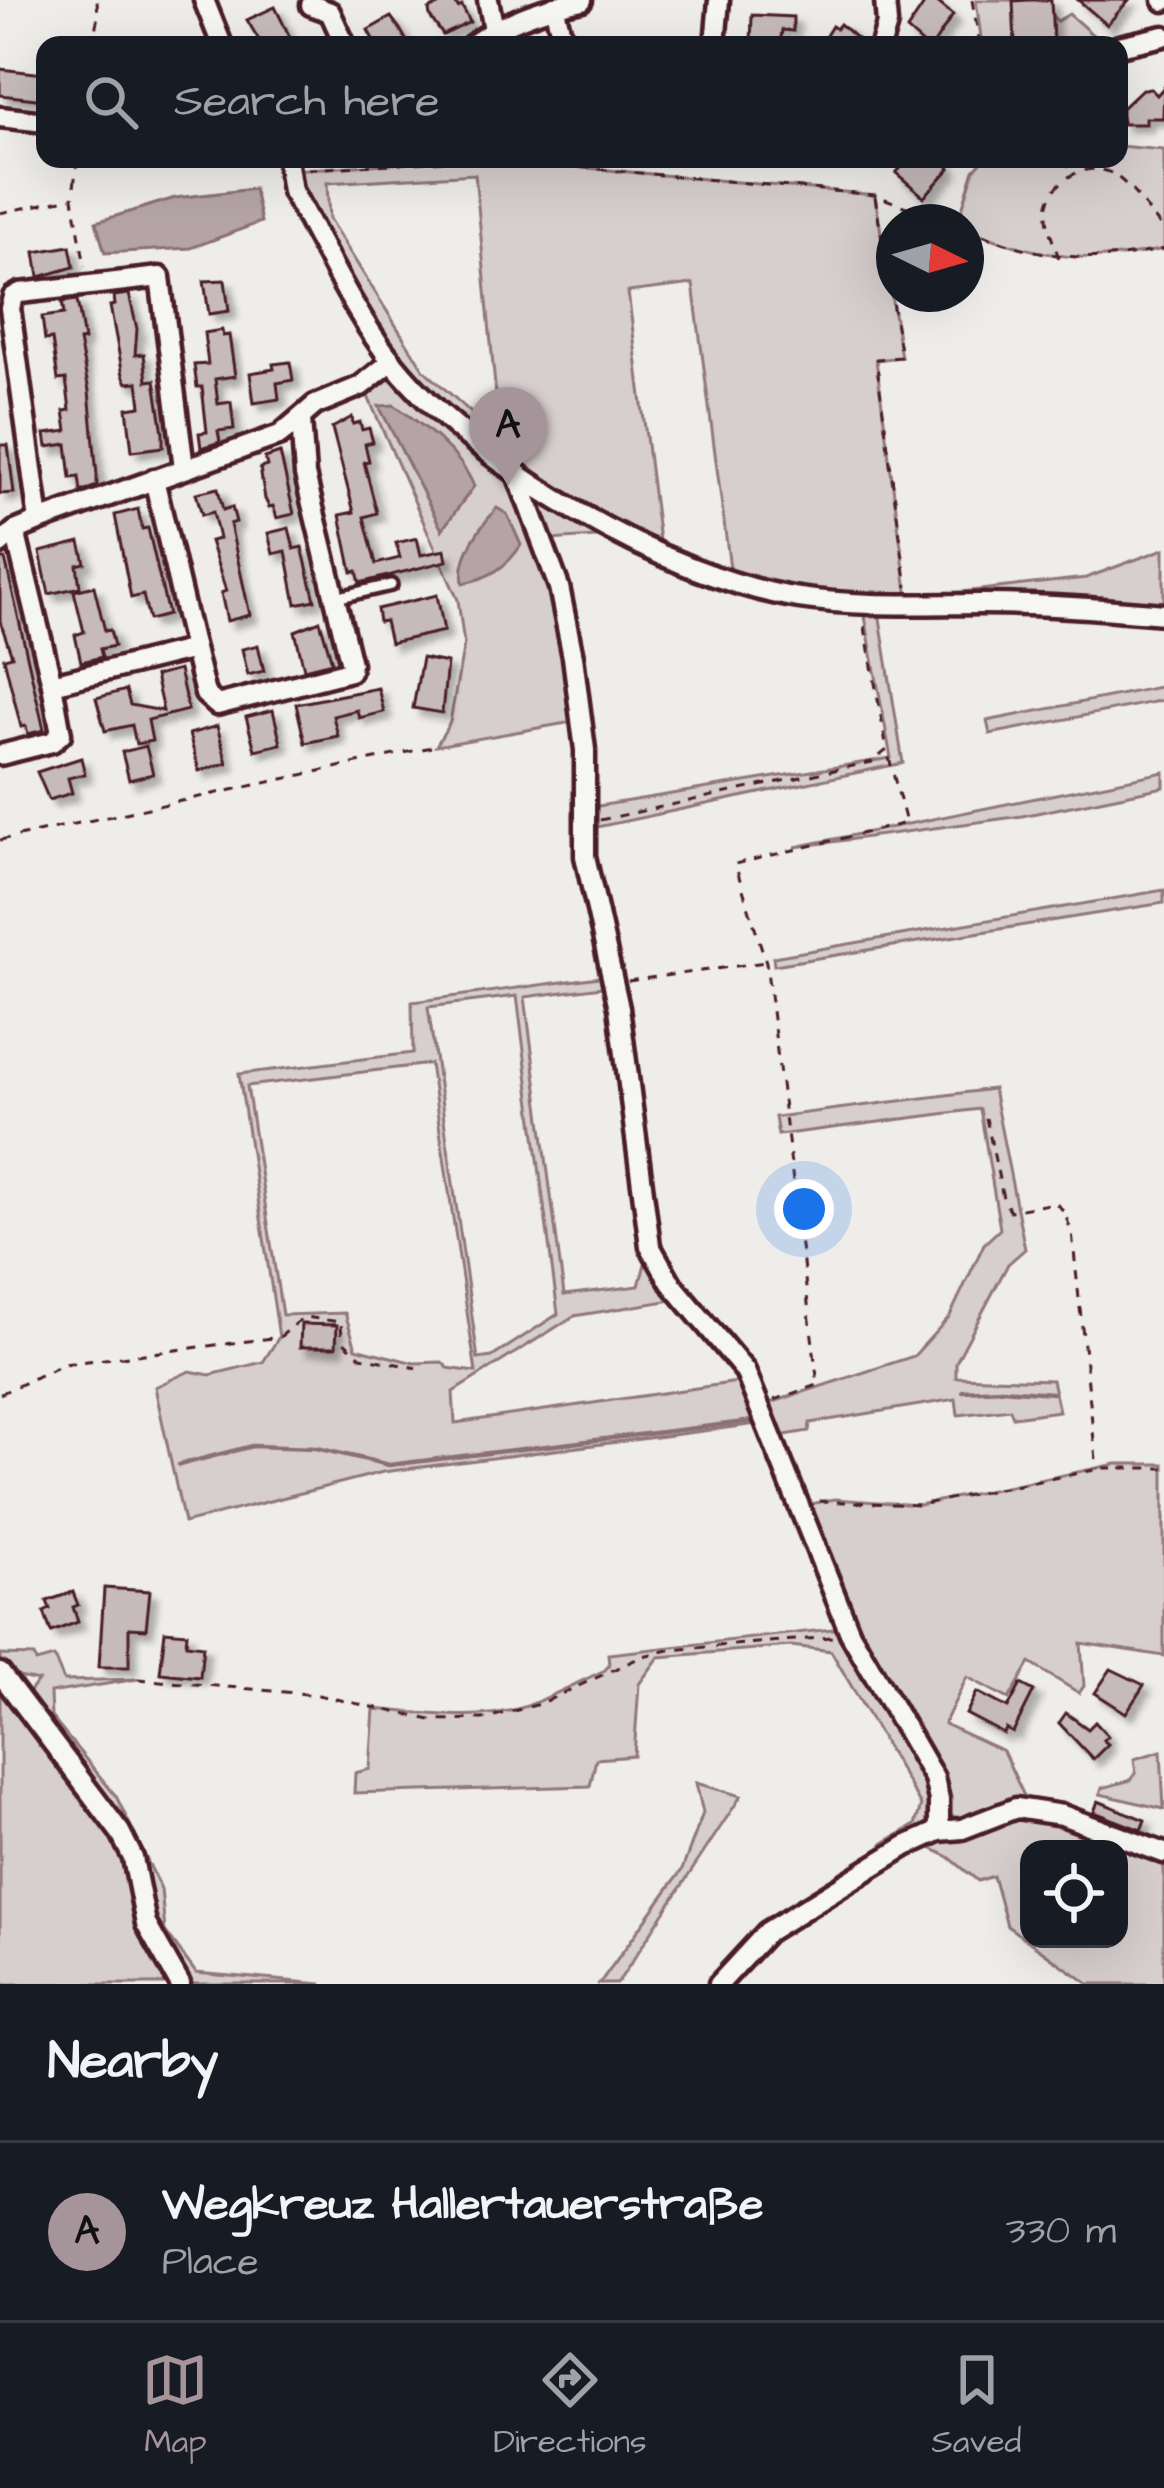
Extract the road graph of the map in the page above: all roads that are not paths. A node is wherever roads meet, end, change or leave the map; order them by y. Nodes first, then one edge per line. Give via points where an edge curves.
1 (204, 0) edge
2 (488, 0) edge
3 (582, 0) edge
4 (719, 0) edge
5 (885, 0) edge
6 (311, 5) dead end
7 (554, 6) junction
8 (494, 29) junction
9 (218, 36) edge
10 (341, 36) edge
11 (484, 36) edge
12 (562, 36) edge
13 (716, 36) edge
14 (884, 36) edge
15 (1164, 36) edge
16 (1128, 44) edge
17 (0, 117) edge
18 (36, 121) edge
19 (288, 168) edge
20 (5, 309) edge
21 (392, 362) junction
22 (302, 419) junction
23 (184, 468) junction
24 (517, 474) junction
25 (154, 478) junction
26 (39, 521) junction
27 (8, 538) edge
28 (391, 585) dead end
29 (335, 598) junction
30 (1164, 614) edge
31 (194, 649) junction
32 (52, 684) junction
33 (0, 755) edge
34 (0, 1672) edge
35 (939, 1831) junction
36 (1164, 1853) edge
37 (180, 1984) edge
38 (719, 1984) edge

1 - 9 street
2 - 8 street
3 - 7 street
4 - 13 street
5 - 14 street
6 - 10 street via 330,12
7 - 8 street
7 - 12 street
8 - 11 street
15 - 16 street
17 - 18 street
19 - 21 street via 292,191
20 - 23 street via 20,293 160,277
20 - 26 street
21 - 22 street
21 - 24 street
22 - 23 street via 280,435
22 - 29 street via 305,475
23 - 25 street
24 - 30 street via 622,536 764,592
24 - 35 street via 569,636 585,750 582,824 614,983 650,1246 671,1283 733,1353 761,1404 850,1634 934,1778
25 - 26 street
25 - 31 street
26 - 27 street
27 - 32 street
28 - 29 lane
29 - 31 street via 351,664 341,676 217,705 205,694
31 - 32 street
32 - 33 street via 61,734
34 - 37 street via 120,1832 146,1924
35 - 36 street via 1025,1807
35 - 38 street via 766,1932

